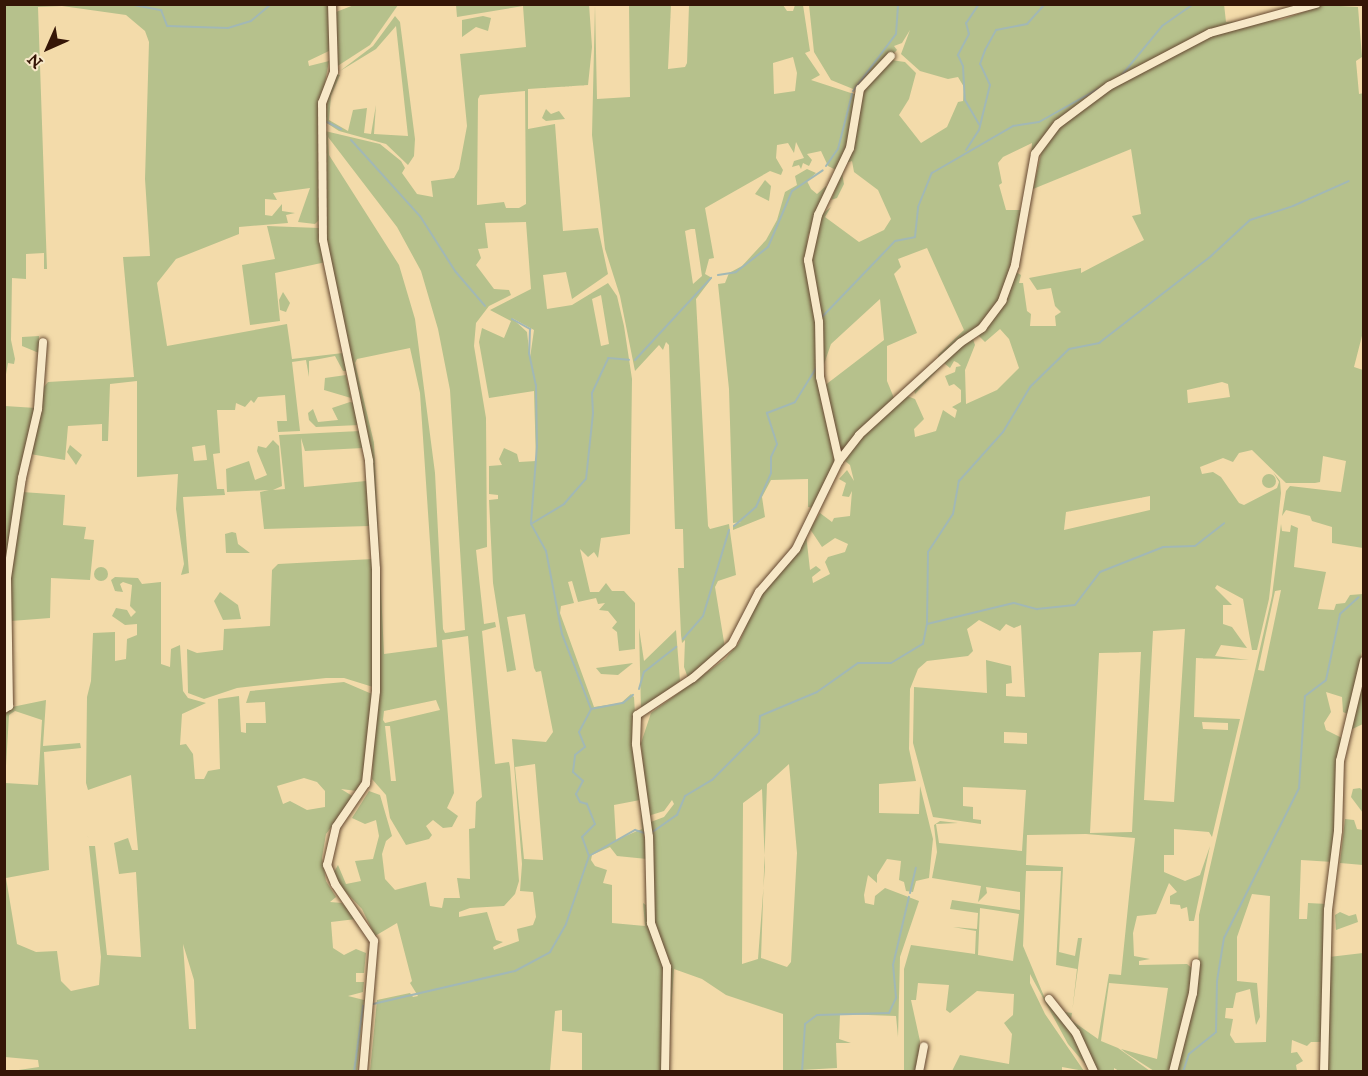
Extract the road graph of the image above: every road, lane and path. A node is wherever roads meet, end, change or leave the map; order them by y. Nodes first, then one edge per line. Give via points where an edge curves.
1 (332, 4) edge
2 (1316, 4) edge
3 (891, 56) dead end
4 (43, 342) dead end
5 (839, 461) junction
6 (1364, 661) edge
7 (4, 709) edge
8 (1196, 963) dead end
9 (1049, 999) dead end
10 (924, 1046) dead end
11 (363, 1071) edge
12 (665, 1071) edge
13 (919, 1071) edge
14 (1094, 1071) edge
15 (1173, 1071) edge
16 (1324, 1071) edge

1 - 11 street via 334,72 322,103 323,233 369,461 376,569 376,691 366,783 336,827 327,865 335,884 374,941
2 - 5 street via 1210,33 1109,86 1058,124 1035,154 1015,266 1002,301 982,328 960,343 868,427
3 - 5 street via 860,89 850,148 818,215 808,260 819,322 821,387
4 - 7 street via 38,409 14,523 7,578 9,706
5 - 12 street via 796,549 759,592 732,644 693,678 637,715 636,744 649,837 651,923 667,967
6 - 16 street via 1340,761 1338,831 1328,910
8 - 15 street via 1193,993
9 - 14 street via 1076,1033
10 - 13 street

